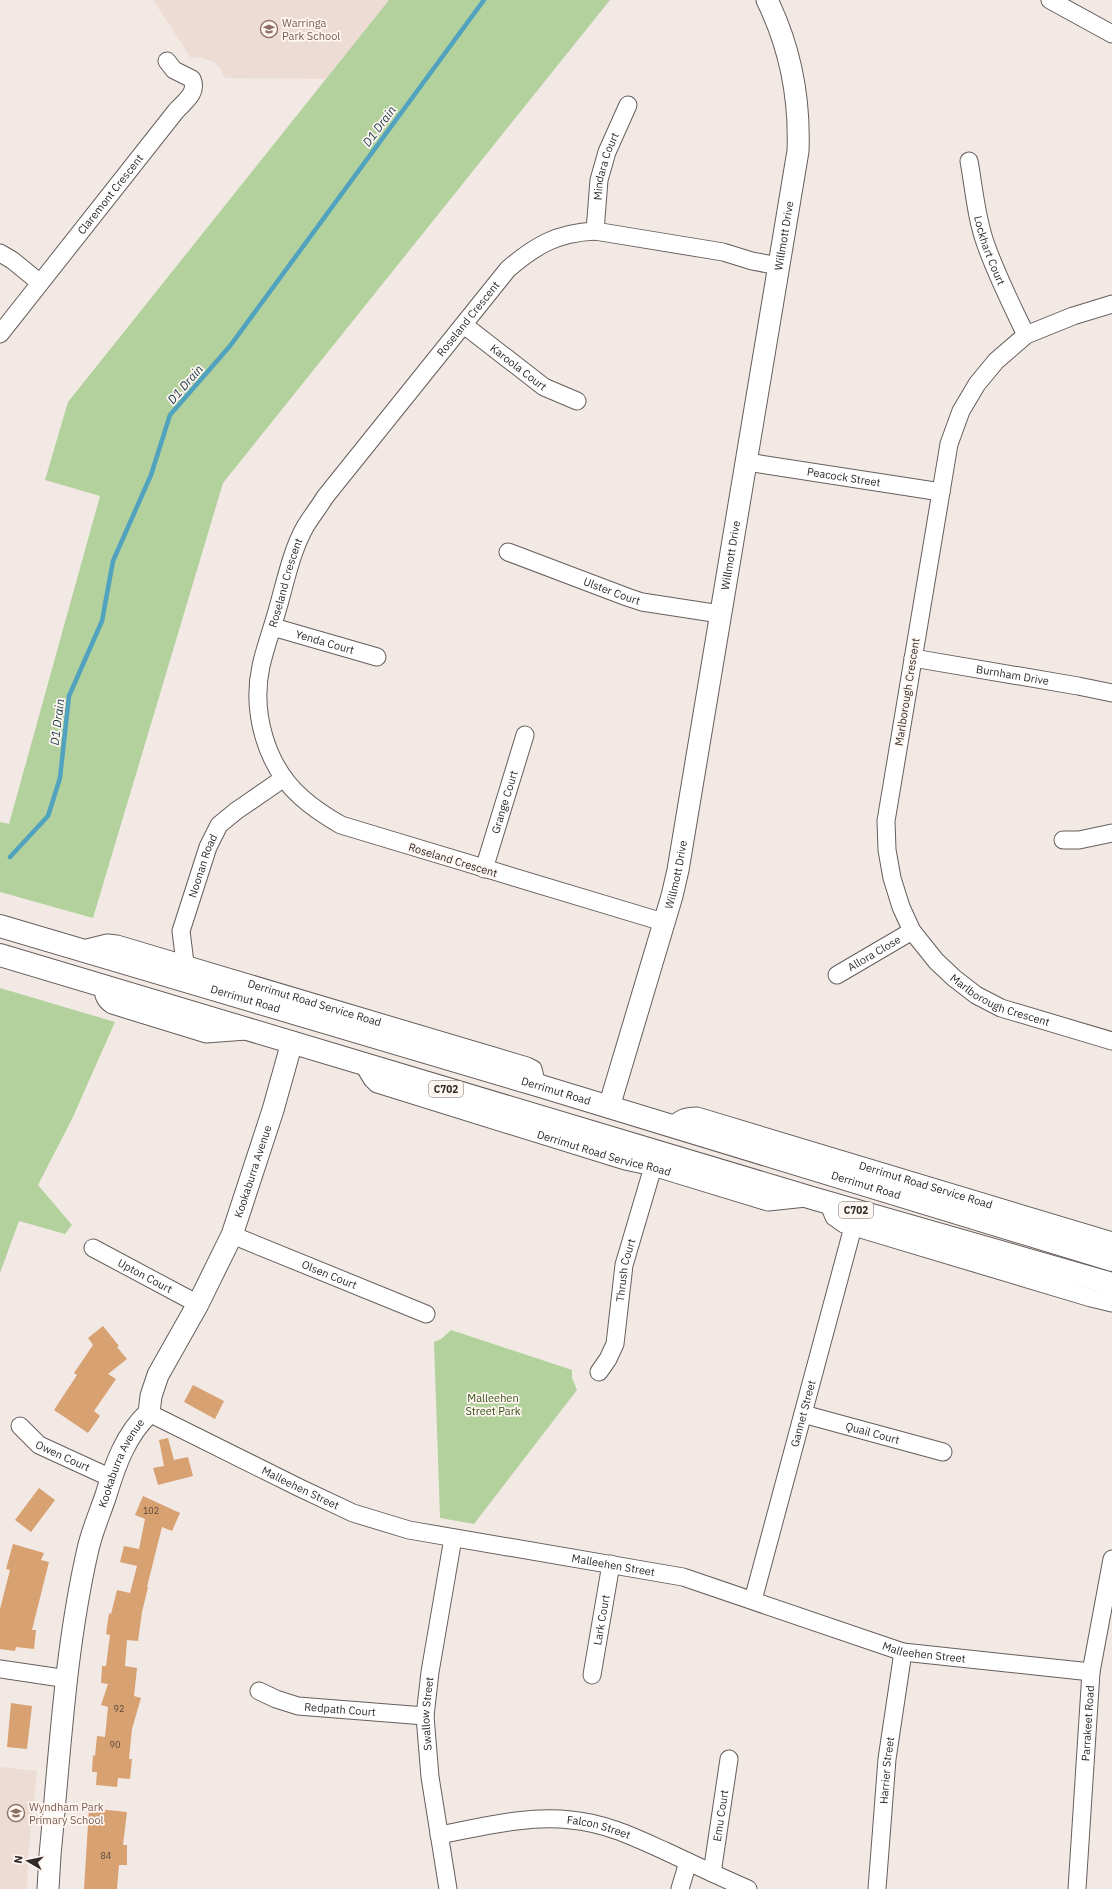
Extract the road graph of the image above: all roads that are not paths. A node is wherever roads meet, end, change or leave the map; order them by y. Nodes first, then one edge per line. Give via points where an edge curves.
1 (767, 0) edge
2 (1050, 0) edge
3 (1112, 34) edge
4 (167, 62) dead end
5 (628, 105) dead end
6 (969, 160) dead end
7 (595, 231) junction
8 (0, 253) edge
9 (780, 261) junction
10 (39, 282) junction
11 (1112, 304) edge
12 (464, 325) junction
13 (0, 334) edge
14 (1026, 335) junction
15 (577, 401) dead end
16 (747, 462) junction
17 (940, 492) junction
18 (508, 552) dead end
19 (720, 614) junction
20 (273, 627) junction
21 (377, 657) dead end
22 (913, 658) junction
23 (1112, 693) edge
24 (525, 735) dead end
25 (284, 778) junction
26 (1112, 833) edge
27 (1063, 840) dead end
28 (484, 869) junction
29 (664, 922) junction
30 (0, 926) edge
31 (912, 931) junction
32 (79, 950) junction
33 (0, 956) edge
34 (185, 963) junction
35 (837, 975) dead end
36 (300, 1016) junction
37 (1112, 1041) edge
38 (292, 1042) junction
39 (363, 1064) junction
40 (537, 1085) junction
41 (609, 1107) junction
42 (673, 1126) junction
43 (600, 1135) junction
44 (687, 1160) junction
45 (653, 1167) junction
46 (848, 1179) junction
47 (820, 1200) junction
48 (859, 1220) junction
49 (232, 1235) junction
50 (1112, 1241) edge
51 (93, 1248) dead end
52 (1112, 1260) edge
53 (1112, 1284) edge
54 (1112, 1303) edge
55 (198, 1304) junction
56 (426, 1314) dead end
57 (599, 1372) dead end
58 (149, 1413) junction
59 (802, 1414) junction
60 (20, 1426) dead end
61 (943, 1452) dead end
62 (111, 1478) junction
63 (453, 1538) junction
64 (1112, 1559) edge
65 (611, 1564) junction
66 (753, 1600) junction
67 (903, 1652) junction
68 (0, 1669) edge
69 (1091, 1672) junction
70 (592, 1674) dead end
71 (68, 1679) junction
72 (259, 1691) dead end
73 (424, 1716) junction
74 (729, 1760) dead end
75 (439, 1835) junction
76 (688, 1862) junction
77 (712, 1873) junction
78 (48, 1889) edge
79 (448, 1889) edge
80 (680, 1889) edge
81 (748, 1889) edge
82 (877, 1889) edge
83 (1077, 1889) edge

1 - 9 street, Willmott Drive via 792,69 799,126 798,151
2 - 3 street
4 - 10 street, Claremont Crescent via 174,70 192,79 195,86 193,92
5 - 7 street, Mindara Court via 606,152 599,180
6 - 14 street, Lockhart Court via 985,244
7 - 9 street, Roseland Crescent via 724,252 752,261
7 - 12 street, Roseland Crescent via 576,232 531,250 508,269
8 - 10 street
9 - 16 street, Willmott Drive
10 - 13 street, Claremont Crescent
11 - 14 street, Marlborough Crescent
12 - 15 street, Karoola Court via 544,388
12 - 20 street, Roseland Crescent via 326,497 305,528
14 - 17 street, Marlborough Crescent via 996,360 977,384 961,411 949,444
16 - 17 street, Peacock Street
16 - 19 street, Willmott Drive
17 - 22 street, Marlborough Crescent
18 - 19 street, Ulster Court via 642,602
19 - 29 street, Willmott Drive via 678,870
20 - 21 street, Yenda Court
20 - 25 street, Roseland Crescent via 261,667 258,695 261,726 270,754
22 - 23 street, Burnham Drive
22 - 31 street, Marlborough Crescent via 886,821 887,850 892,878
24 - 28 street, Grange Court
25 - 28 street, Roseland Crescent via 300,797 341,825
25 - 34 street, Noonan Road via 219,825 208,847 181,931
26 - 27 street via 1079,840
28 - 29 street, Roseland Crescent
29 - 41 street, Willmott Drive
30 - 32 highway, Derrimut Road / C702
31 - 35 street, Allora Close
31 - 37 street, Marlborough Crescent via 936,961 976,995 1001,1008
32 - 34 street, Derrimut Road Service Road via 107,943 117,944
32 - 36 highway, Derrimut Road / C702
33 - 38 highway, C702
34 - 40 street, Derrimut Road Service Road via 527,1066 533,1069
36 - 38 highway
36 - 40 highway, Derrimut Road / C702
38 - 39 highway, C702
38 - 49 street, Kookaburra Avenue via 271,1117
39 - 43 highway, C702
39 - 45 street, Derrimut Road Service Road via 377,1084 625,1161
40 - 41 highway, Derrimut Road / C702
41 - 42 highway, Derrimut Road / C702
41 - 43 highway
42 - 44 highway via 672,1142
42 - 46 highway, Derrimut Road / C702
42 - 50 street, Derrimut Road Service Road via 679,1119 697,1116
43 - 44 highway, C702
44 - 47 highway, C702
45 - 47 street, Derrimut Road Service Road via 768,1202
45 - 57 street, Thrush Court via 625,1259 615,1344
46 - 48 highway via 871,1193 874,1200 873,1205
46 - 52 highway, Derrimut Road / C702
47 - 48 highway, C702
48 - 53 highway, C702
48 - 54 street
48 - 59 street, Gannet Street
49 - 55 street, Kookaburra Avenue
49 - 56 street, Olsen Court
51 - 55 street, Upton Court
55 - 58 street, Kookaburra Avenue via 158,1375
58 - 62 street, Kookaburra Avenue via 127,1440
58 - 63 street, Malleehen Street via 353,1512 409,1530
59 - 61 street, Quail Court
59 - 66 street, Gannet Street
60 - 62 street, Owen Court via 39,1445
62 - 71 street, Kookaburra Avenue via 88,1548 74,1623
63 - 65 street, Malleehen Street
63 - 73 street, Swallow Street
64 - 69 street, Parrakeet Road
65 - 66 street, Malleehen Street via 683,1577
65 - 70 street, Lark Court
66 - 67 street, Malleehen Street
67 - 69 street, Malleehen Street
67 - 82 street, Harrier Street via 887,1759
68 - 71 street
69 - 83 street, Parrakeet Road
71 - 78 street, Kookaburra Avenue
72 - 73 street, Redpath Court via 298,1706
73 - 75 street, Swallow Street
74 - 77 street, Emu Court
75 - 76 street, Falcon Street via 504,1822 570,1819 618,1829
75 - 79 street, Swallow Street
76 - 77 street, Falcon Street
76 - 80 street
77 - 81 street, Falcon Street

